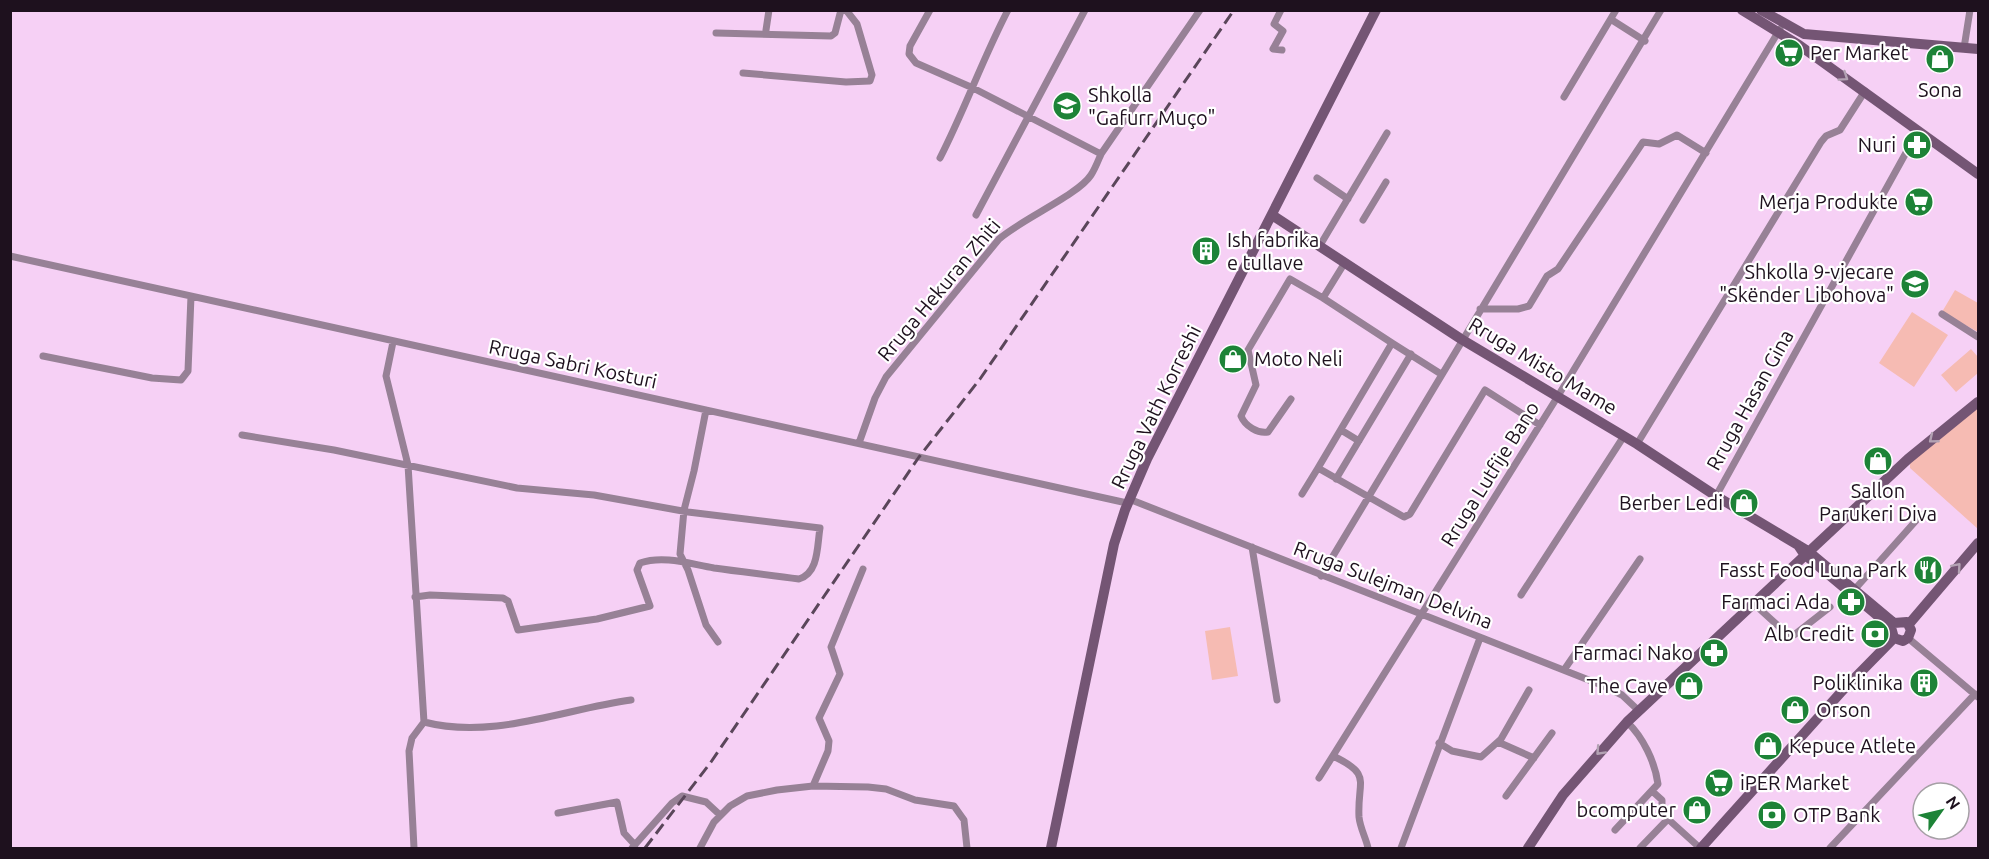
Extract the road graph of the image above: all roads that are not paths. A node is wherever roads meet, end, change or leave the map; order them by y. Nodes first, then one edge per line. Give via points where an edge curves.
1 (769, 10) edge
2 (841, 10) edge
3 (846, 10) edge
4 (930, 10) edge
5 (1008, 10) edge
6 (1085, 10) edge
7 (1200, 10) edge
8 (1281, 10) edge
9 (1376, 10) edge
10 (1616, 10) edge
11 (1661, 10) edge
12 (1742, 10) edge
13 (1761, 10) edge
14 (1970, 10) edge
15 (1612, 20) junction
16 (1777, 22) edge
17 (766, 30) dead end
18 (716, 33) dead end
19 (1806, 35) junction
20 (1645, 41) junction
21 (1964, 48) junction
22 (1804, 49) junction
23 (1978, 49) edge
24 (1282, 50) dead end
25 (743, 73) dead end
26 (974, 88) junction
27 (1865, 91) junction
28 (1564, 97) dead end
29 (1026, 117) junction
30 (1918, 131) junction
31 (1387, 133) dead end
32 (1706, 153) junction
33 (1101, 154) junction
34 (940, 158) dead end
35 (1978, 174) edge
36 (1317, 178) dead end
37 (1386, 182) dead end
38 (1348, 199) junction
39 (976, 215) dead end
40 (1272, 215) junction
41 (1363, 219) dead end
42 (1319, 247) junction
43 (10, 256) edge
44 (1344, 264) junction
45 (191, 296) junction
46 (1323, 298) junction
47 (1480, 309) junction
48 (1942, 314) dead end
49 (1978, 337) edge
50 (1461, 339) junction
51 (393, 342) junction
52 (1392, 343) junction
53 (1411, 354) junction
54 (43, 356) dead end
55 (1441, 374) junction
56 (1558, 396) junction
57 (1291, 399) dead end
58 (1978, 402) edge
59 (706, 410) junction
60 (1540, 425) junction
61 (1341, 430) junction
62 (242, 435) dead end
63 (1624, 436) junction
64 (1359, 441) junction
65 (859, 443) junction
66 (1638, 444) junction
67 (408, 465) junction
68 (1318, 468) junction
69 (1336, 478) junction
70 (1302, 494) dead end
71 (1716, 496) junction
72 (1367, 498) junction
73 (1128, 501) junction
74 (684, 510) junction
75 (1921, 515) dead end
76 (1978, 543) edge
77 (1252, 547) junction
78 (1803, 550) junction
79 (1640, 559) dead end
80 (682, 561) junction
81 (863, 569) dead end
82 (1321, 576) junction
83 (1855, 589) junction
84 (1521, 595) dead end
85 (415, 597) junction
86 (1753, 603) junction
87 (1830, 607) dead end
88 (1421, 614) junction
89 (1909, 624) junction
90 (1893, 629) junction
91 (1480, 638) junction
92 (1908, 638) junction
93 (718, 642) dead end
94 (1564, 670) junction
95 (1529, 690) dead end
96 (1977, 696) edge
97 (631, 700) dead end
98 (1277, 700) dead end
99 (1639, 711) junction
100 (424, 722) junction
101 (1627, 722) junction
102 (1552, 733) dead end
103 (1498, 742) junction
104 (1439, 743) junction
105 (1333, 756) junction
106 (1534, 758) junction
107 (1319, 778) dead end
108 (813, 786) junction
109 (1652, 791) junction
110 (1506, 796) dead end
111 (558, 813) dead end
112 (720, 815) junction
113 (1668, 819) junction
114 (1615, 830) dead end
115 (633, 847) edge
116 (1833, 847) edge
117 (414, 849) edge
118 (700, 849) edge
119 (967, 849) edge
120 (1051, 849) edge
121 (1368, 849) edge
122 (1401, 849) edge
123 (1528, 849) edge
124 (1640, 849) edge
125 (1700, 849) edge

1 - 17 street
2 - 18 street via 831,36
3 - 25 street via 857,24 872,75 870,81
4 - 26 street via 909,54 916,63
5 - 26 street via 989,46
6 - 29 street
7 - 33 street, Rruga Hekuran Zhiti
8 - 24 street via 1274,24 1283,31 1274,49
9 - 40 main road, Rruga Vath Korreshi
10 - 15 street
11 - 20 street
12 - 16 main road
13 - 16 main road
14 - 21 street
15 - 20 street
15 - 28 street
16 - 19 main road
16 - 22 main road
16 - 32 street, Rruga Lutfije Bano
19 - 21 main road
19 - 22 main road via 1799,40
20 - 47 street
21 - 23 main road
22 -> 27 main road
26 - 29 street
26 - 34 street
27 - 30 main road
27 - 66 street via 1840,130 1821,142
29 - 33 street
29 - 39 street
30 - 35 main road
30 - 71 street, Rruga Hasan Gina
31 - 38 street
32 - 47 street via 1677,135 1659,144 1643,142 1529,306
32 - 56 street, Rruga Lutfije Bano
33 - 65 street, Rruga Hekuran Zhiti via 1080,186 1014,226 970,274 886,377
36 - 38 street
37 - 41 street
38 - 42 street
40 - 42 main road, Rruga Misto Mame
40 - 73 main road, Rruga Vath Korreshi
42 - 44 main road, Rruga Misto Mame
43 - 45 street, Rruga Sabri Kosturi
44 - 46 street
44 - 50 main road, Rruga Misto Mame
45 - 51 street, Rruga Sabri Kosturi
45 - 54 street via 188,371 181,380 144,377
46 - 52 street
46 - 57 street via 1290,279 1248,351 1256,385 1241,416 1246,424 1268,432
47 - 50 street
48 - 49 street
50 - 55 street
50 - 56 main road, Rruga Misto Mame
51 - 59 street, Rruga Sabri Kosturi
51 - 67 street via 386,376
52 - 53 street
52 - 61 street
53 - 55 street
53 - 64 street
55 - 72 street
56 - 60 street, Rruga Lutfije Bano
56 - 63 main road, Rruga Misto Mame
58 -> 78 main road
59 - 65 street, Rruga Sabri Kosturi
59 - 74 street
60 - 72 street via 1485,390 1410,513 1400,516
60 - 88 street, Rruga Lutfije Bano
61 - 64 street
61 - 68 street
62 - 67 street
63 - 66 main road, Rruga Misto Mame
63 - 84 street
64 - 69 street
65 - 73 street, Rruga Sabri Kosturi
66 - 71 main road, Rruga Misto Mame
67 - 74 street via 517,488 594,495
67 - 85 street
68 - 69 street
68 - 70 street
69 - 72 street
71 - 78 main road, Rruga Misto Mame
72 - 82 street
73 - 77 street, Rruga Sulejman Delvina
73 - 120 main road, Rruga Vath Korreshi via 1098,610
74 - 80 street
74 - 80 street via 820,528 814,567 799,579
75 - 83 street
89 -> 76 main road
77 - 82 street, Rruga Sulejman Delvina
77 - 98 street
78 - 83 main road, Rruga Misto Mame
78 - 86 main road
78 - 90 main road, Rruga Misto Mame
79 - 94 street
80 - 85 street via 640,563 637,570 650,606 541,627 518,630 508,601 503,598
80 - 93 street via 706,625
81 - 108 street via 831,647 840,674 819,718 829,741
82 - 88 street, Rruga Sulejman Delvina
83 - 90 main road, Rruga Misto Mame
85 - 100 street
86 - 87 street via 1785,632 1794,635
86 - 99 main road
88 - 91 street, Rruga Sulejman Delvina
88 - 105 street, Rruga Lutfije Bano
89 - 90 main road via 1904,621
89 - 92 main road
90 - 92 main road via 1903,641
90 - 125 main road
91 - 94 street, Rruga Sulejman Delvina
91 - 104 street
92 - 96 street
94 - 99 street, Rruga Sulejman Delvina via 1613,690
95 - 103 street
96 - 116 street
97 - 100 street via 498,725 460,727
99 - 101 main road
100 - 117 street via 412,738 409,751
101 - 109 street via 1638,734 1654,766 1658,784
101 -> 123 main road via 1563,795
102 - 106 street
103 - 104 street via 1480,757 1452,751
103 - 106 street
104 - 122 street
105 - 107 street, Rruga Lutfije Bano
105 - 121 street via 1353,766 1360,776 1359,815
106 - 110 street
108 - 112 street via 747,796
108 - 119 street via 886,789 915,800 954,806 964,820
109 - 113 street via 1662,800 1662,813
109 - 114 street
111 - 115 street via 617,802 624,833
112 - 115 street via 706,802 682,796
112 - 118 street
113 - 124 street
113 - 125 street

